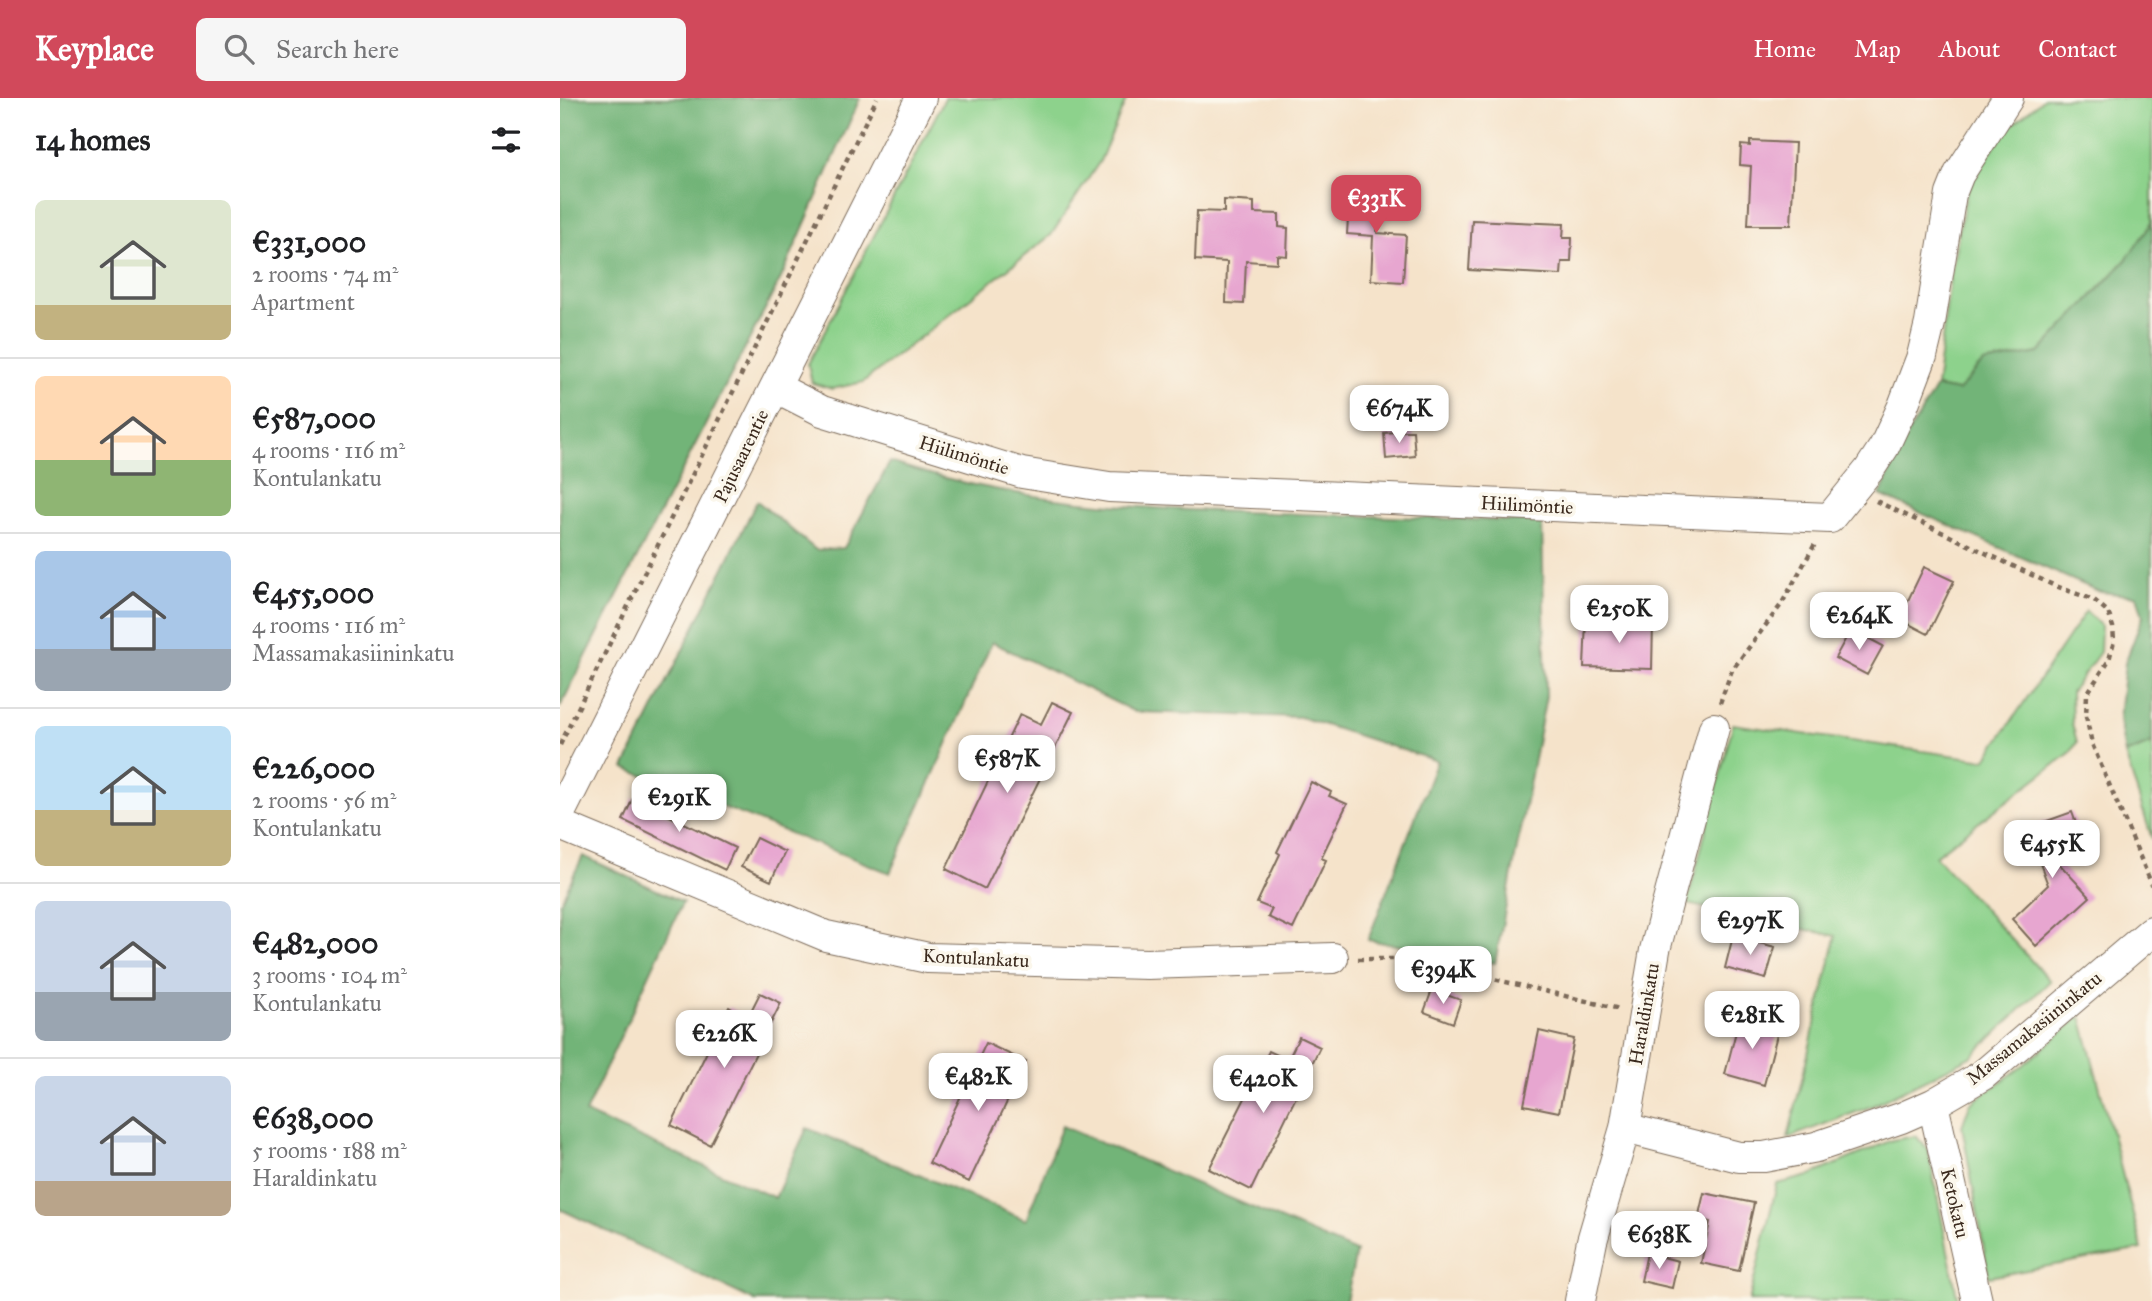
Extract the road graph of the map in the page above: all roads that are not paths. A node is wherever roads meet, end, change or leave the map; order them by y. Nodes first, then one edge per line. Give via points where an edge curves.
1 (921, 98) edge
2 (2008, 98) edge
3 (775, 387) junction
4 (1714, 728) road end
5 (560, 813) edge
6 (560, 825) edge
7 (2152, 931) edge
8 (1333, 958) road end
9 (1933, 1104) junction
10 (1625, 1128) junction
11 (1580, 1301) edge
12 (1977, 1301) edge

1 - 3 street, Pajusaarentie
2 - 3 street, Hiilimöntie via 1951,194 1922,356 1884,447 1830,518 1109,487 1022,474 822,411
3 - 5 street, Pajusaarentie
4 - 10 street, Haraldinkatu via 1659,936
6 - 8 street, Kontulankatu via 827,936 928,958 1147,964
7 - 9 street, Massamakasiininkatu via 1983,1075
9 - 10 street, Massamakasiininkatu via 1816,1147 1765,1157 1739,1157
9 - 12 street, Ketokatu
10 - 11 street, Haraldinkatu

